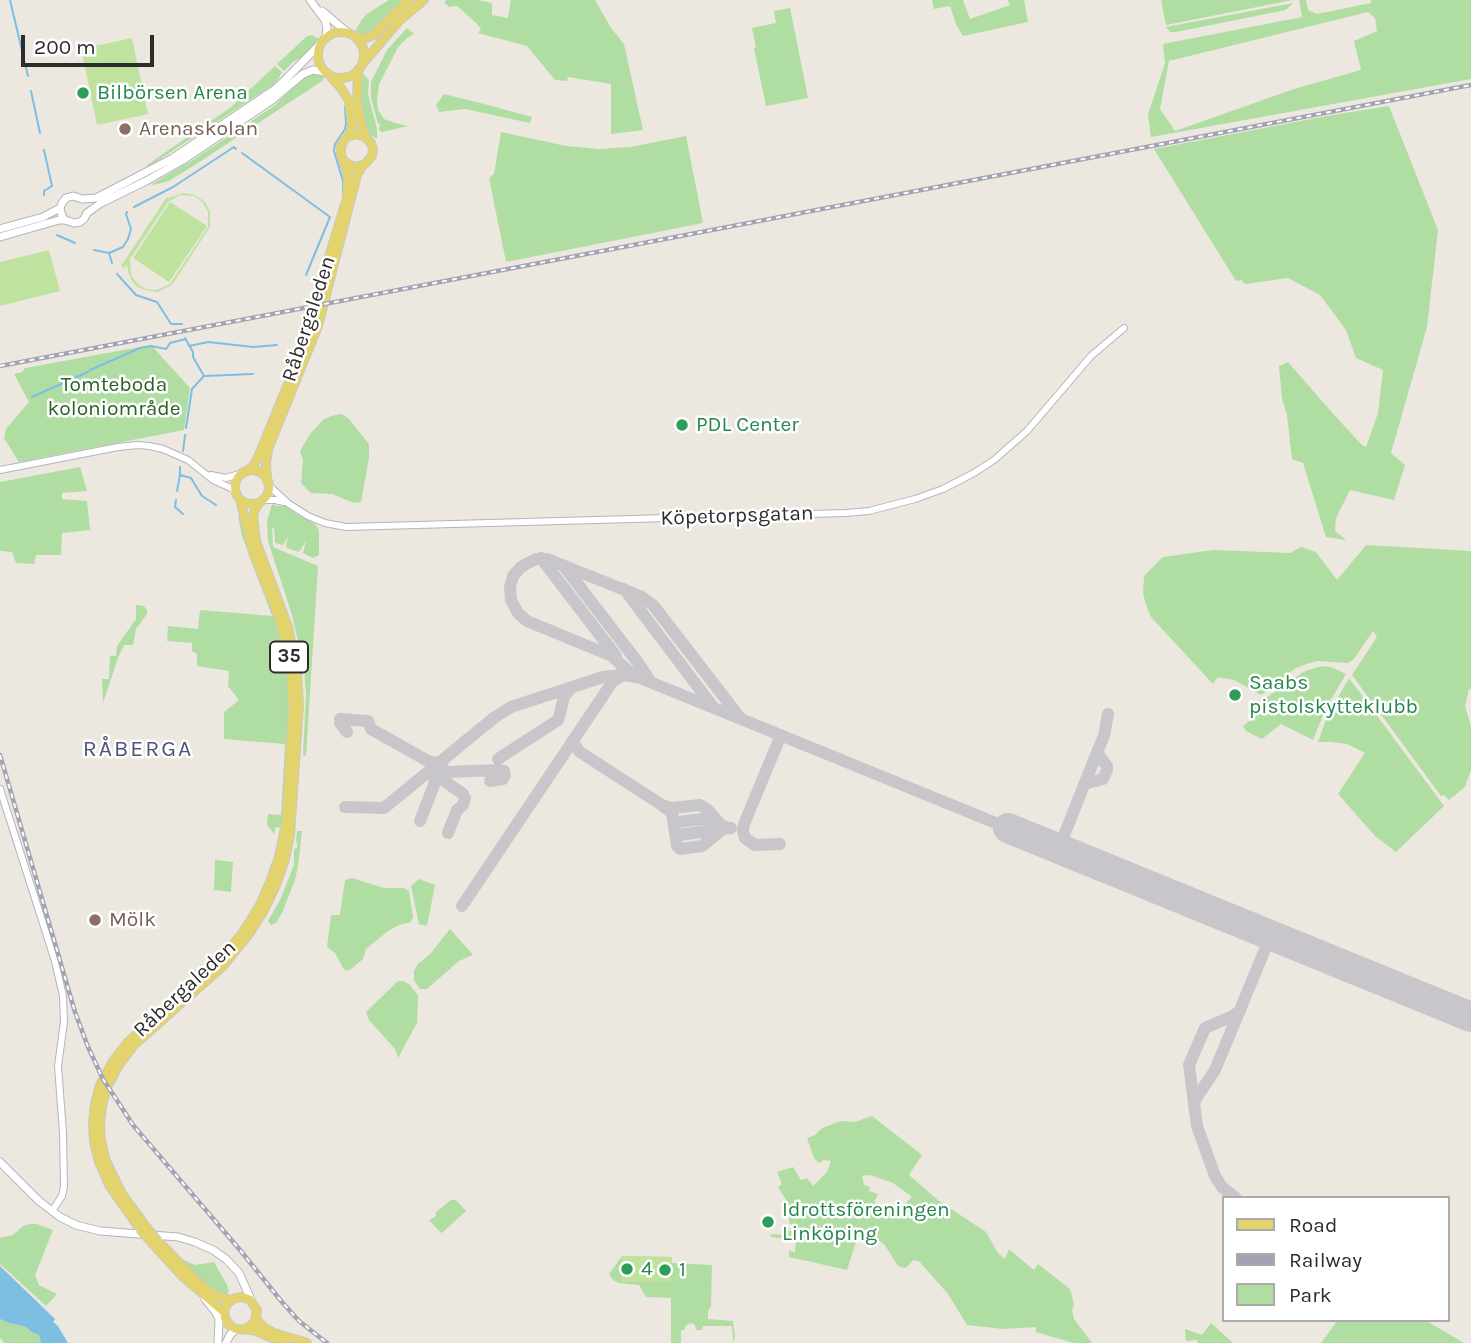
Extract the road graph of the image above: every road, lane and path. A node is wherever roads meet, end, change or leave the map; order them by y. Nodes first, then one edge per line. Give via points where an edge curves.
1 (310, 0) edge
2 (410, 0) edge
3 (424, 0) edge
4 (317, 7) junction
5 (352, 36) junction
6 (324, 40) junction
7 (360, 68) junction
8 (327, 74) junction
9 (349, 136) junction
10 (366, 137) junction
11 (343, 160) junction
12 (362, 166) junction
13 (82, 199) junction
14 (60, 208) junction
15 (87, 213) junction
16 (65, 220) junction
17 (0, 229) edge
18 (0, 237) edge
19 (1124, 328) dead end
20 (0, 470) edge
21 (204, 472) junction
22 (245, 472) junction
23 (268, 483) junction
24 (238, 496) junction
25 (261, 501) junction
26 (289, 504) junction
27 (0, 789) edge
28 (0, 1162) edge
29 (52, 1211) junction
30 (143, 1229) junction
31 (154, 1241) junction
32 (243, 1282) junction
33 (198, 1291) junction
34 (233, 1299) junction
35 (253, 1302) junction
36 (224, 1315) junction
37 (256, 1318) junction
38 (241, 1329) junction
39 (222, 1343) edge
40 (284, 1343) edge
41 (307, 1343) edge

1 - 4 main road
2 - 5 main road via 377,33
3 - 7 main road via 399,21
4 - 5 main road
4 - 6 main road via 326,24
5 - 6 main road via 338,32
5 - 7 main road, 35 via 364,51
6 - 8 main road via 318,58
6 - 13 main road via 274,90 191,146 103,195
7 - 8 main road via 345,78
7 - 10 main road, 35 via 357,101
8 - 9 main road via 349,101
8 - 15 main road via 313,70 303,74 183,160
9 - 10 main road
9 - 11 main road via 342,142
10 - 12 main road, 35 via 373,153
11 - 12 main road
11 - 22 main road, Råbergaleden via 347,198 307,332 258,457
12 - 23 main road, Råbergaleden / 35 via 318,326 268,449
13 - 14 main road via 68,197
13 - 15 main road
14 - 16 main road
14 - 17 main road
15 - 16 main road via 77,223
16 - 18 main road
19 - 26 street, Köpetorpsgatan via 1091,356 1027,431 994,460 943,489 881,508 846,513 354,527 319,522
20 - 21 street via 138,445 175,453
21 - 22 street via 226,478
21 - 24 street
22 - 23 main road via 259,472
22 - 24 main road via 236,482
23 - 25 main road, 35
23 - 26 street, Köpetorpsgatan
24 - 25 main road via 249,504
24 - 30 main road, Råbergaleden / 35 via 289,659 293,706 286,823 270,883 243,932 207,974 128,1042 100,1085 93,1123 99,1162 113,1192
25 - 26 street, Köpetorpsgatan
25 - 30 main road, Råbergaleden / 35 via 253,516 256,541 288,627 297,671 290,835 276,885 249,934 217,972 134,1045 107,1087 101,1114 103,1150 109,1171
27 - 29 street via 63,996 58,1066 64,1187
28 - 29 main road
29 - 32 main road via 93,1230 167,1235 195,1242 226,1259
30 - 31 main road, Råbergaleden / 35, bridge
31 - 33 main road, Råbergaleden / 35
31 - 34 main road, Råbergaleden / 35 via 214,1295
32 - 34 main road
32 - 35 main road
33 - 36 main road, Råbergaleden / 35
33 - 39 main road via 217,1315
34 - 35 main road, 35
34 - 36 main road
35 - 37 main road
36 - 38 main road, 35 via 229,1325
36 - 39 main road
37 - 38 main road
37 - 41 main road via 274,1333
38 - 39 main road
38 - 40 main road, 35

